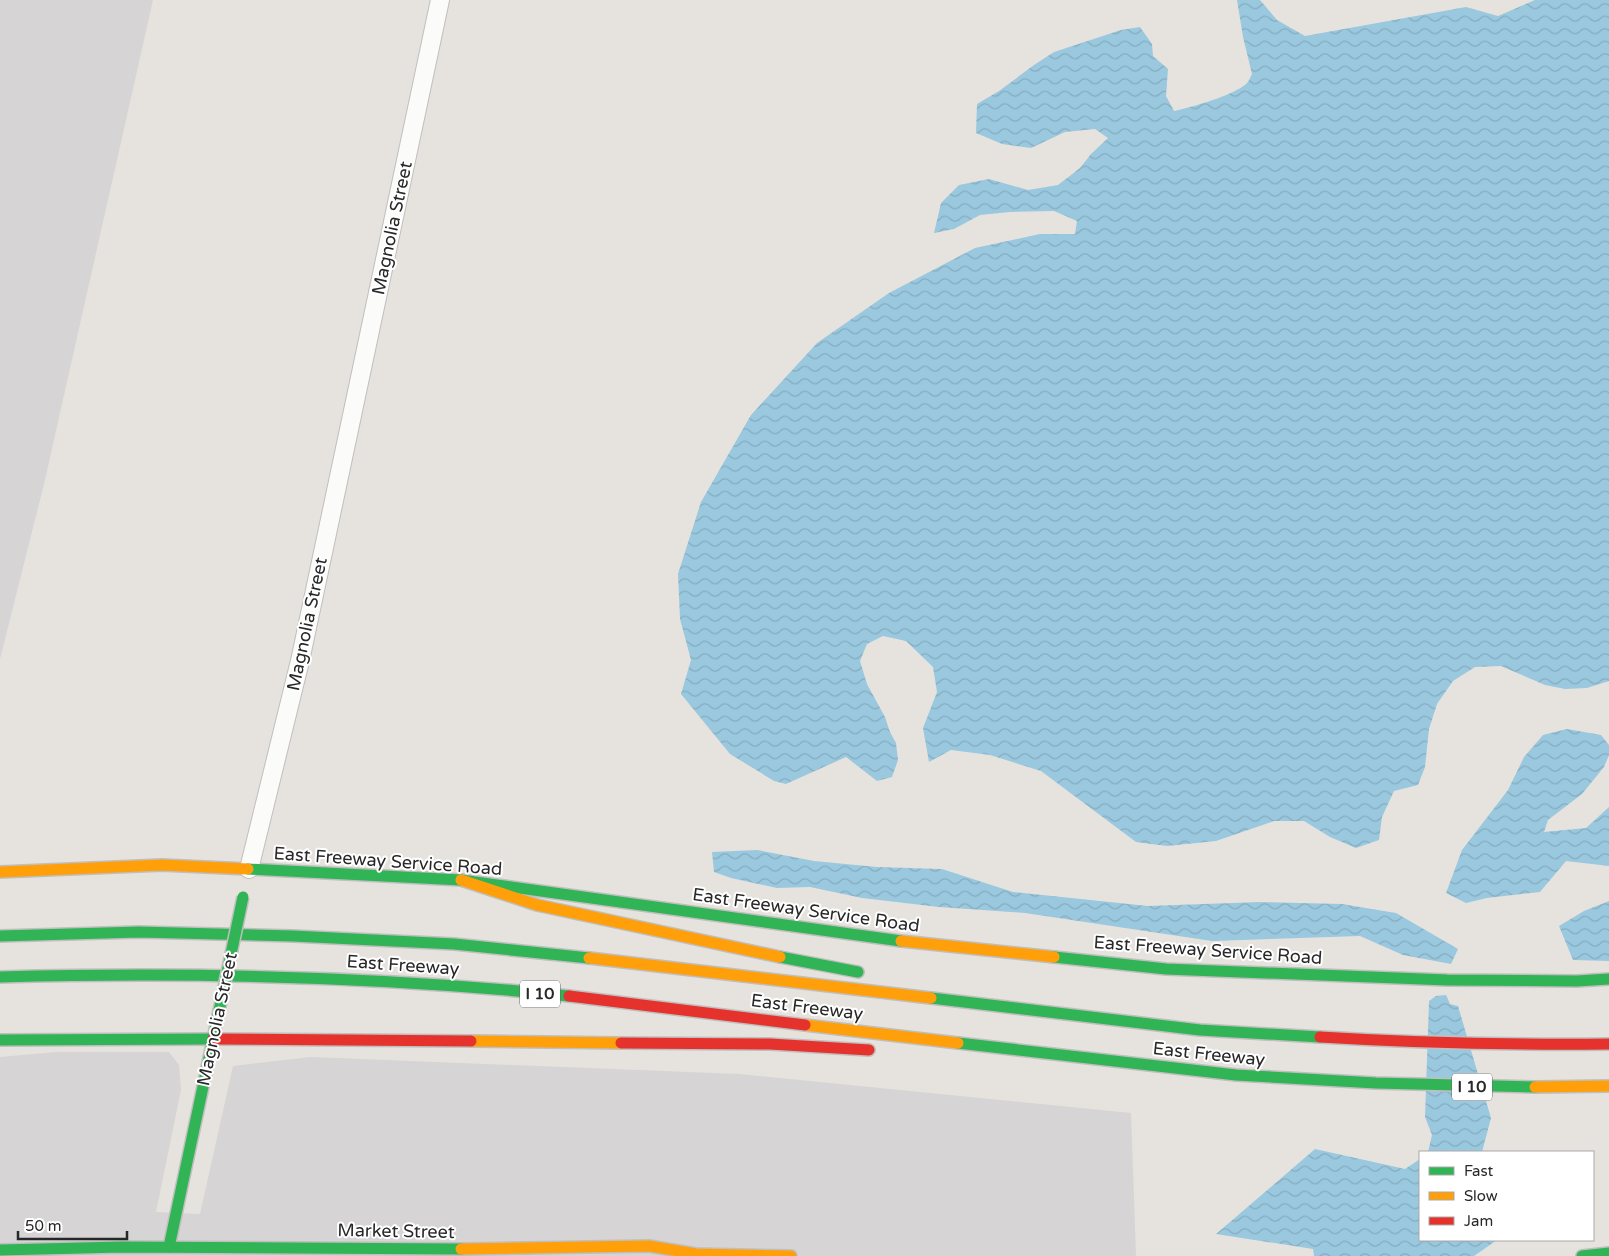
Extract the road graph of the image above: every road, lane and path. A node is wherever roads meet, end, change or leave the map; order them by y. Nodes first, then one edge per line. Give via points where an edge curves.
1 (440, 0) edge
2 (0, 872) edge
3 (461, 880) junction
4 (246, 883) junction
5 (0, 936) edge
6 (872, 975) dead end
7 (0, 977) edge
8 (1609, 979) edge
9 (930, 986) dead end
10 (1066, 1013) junction
11 (213, 1039) junction
12 (0, 1040) edge
13 (1609, 1044) edge
14 (877, 1050) dead end
15 (955, 1054) dead end
16 (1078, 1056) junction
17 (1609, 1086) edge
18 (169, 1247) junction
19 (0, 1250) edge
20 (1609, 1253) edge
21 (698, 1255) edge
22 (791, 1256) edge
23 (1582, 1256) edge

1 - 4 street, Magnolia Street via 300,661
2 - 4 main road, East Freeway Service Road via 162,864
3 - 4 main road, East Freeway Service Road
3 - 6 main road via 537,905
3 - 8 main road, East Freeway Service Road via 900,941 1166,969 1446,980
4 - 11 main road, Magnolia Street, bridge
5 - 10 main road, East Freeway / I 10 via 149,932 454,944
7 - 16 main road, East Freeway / I 10 via 249,976 458,986
9 - 10 main road
10 - 13 main road, East Freeway / I 10 via 1200,1030 1338,1039 1495,1045
11 - 12 main road
11 - 14 main road via 770,1044
11 - 18 main road, Magnolia Street
15 - 16 main road
16 - 17 main road, East Freeway / I 10 via 1236,1075 1335,1082 1493,1087
18 - 19 main road, Market Street
18 - 21 main road, Market Street via 463,1249 649,1246
20 - 23 main road
21 - 22 main road, Market Street

